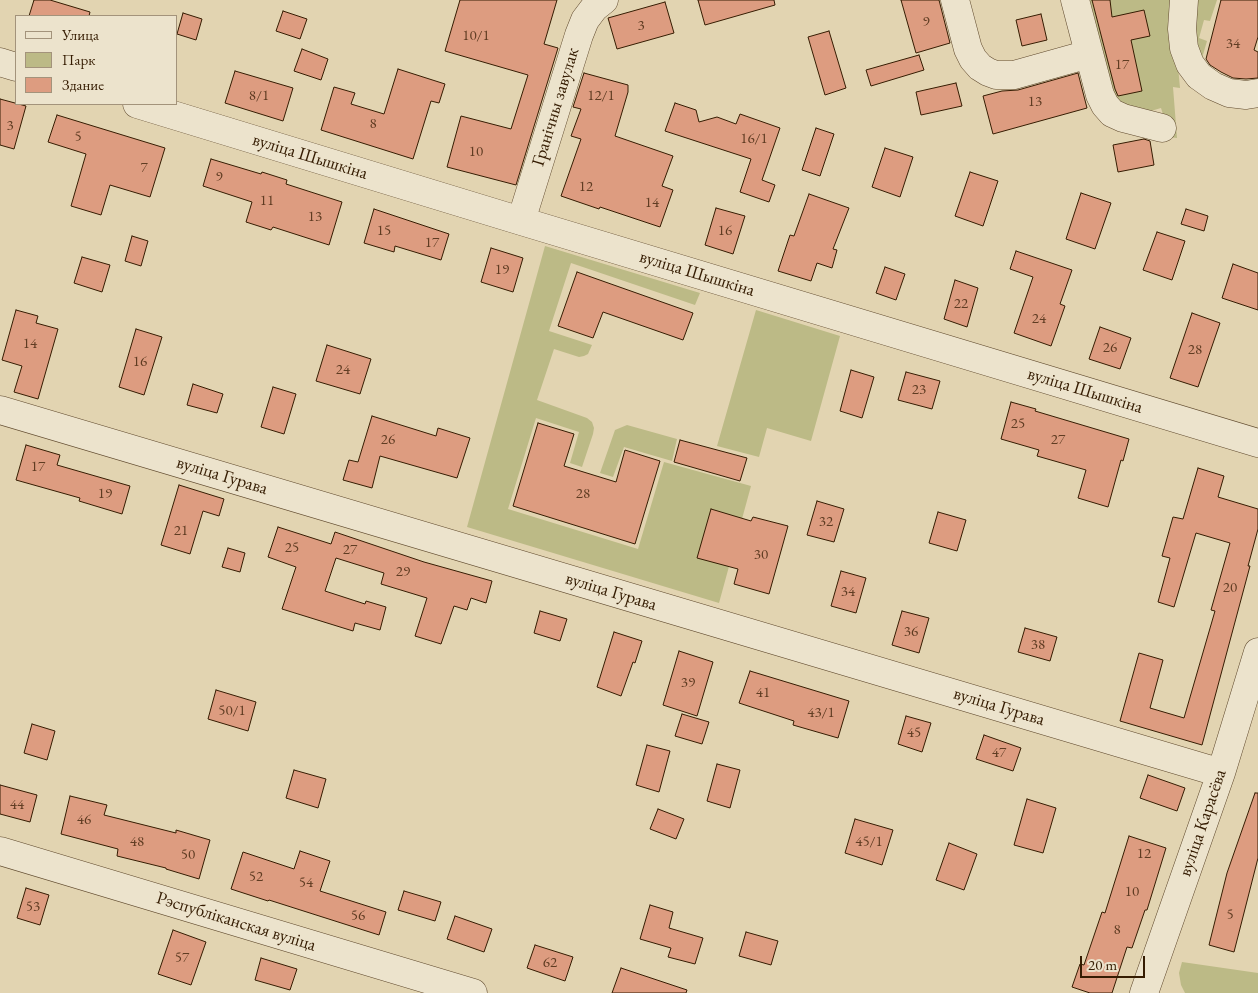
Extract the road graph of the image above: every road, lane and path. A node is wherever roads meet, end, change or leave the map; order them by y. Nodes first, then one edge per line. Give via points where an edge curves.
1 (955, 0) edge
2 (1075, 0) edge
3 (1184, 0) edge
4 (595, 3) edge
5 (1089, 54) junction
6 (0, 62) edge
7 (15, 67) edge
8 (1258, 93) edge
9 (141, 105) edge
10 (1162, 128) dead end
11 (521, 221) junction
12 (0, 410) edge
13 (1258, 442) edge
14 (1258, 652) edge
15 (1221, 773) junction
16 (0, 851) edge
17 (473, 993) edge
18 (1144, 993) edge

1 - 5 street via 968,49 973,59 988,72 1014,75
2 - 5 street
3 - 8 street via 1182,29 1190,64 1213,86 1229,93
4 - 11 street, Гранічны завулак via 579,35
5 - 10 street via 1104,105 1123,118
6 - 7 street
9 - 11 street, вуліца Шышкіна
11 - 13 street, вуліца Шышкіна
12 - 15 street, вуліца Гурава
14 - 15 street, вуліца Карасёва
15 - 18 street, вуліца Карасёва
16 - 17 street, Рэспубліканская вуліца

